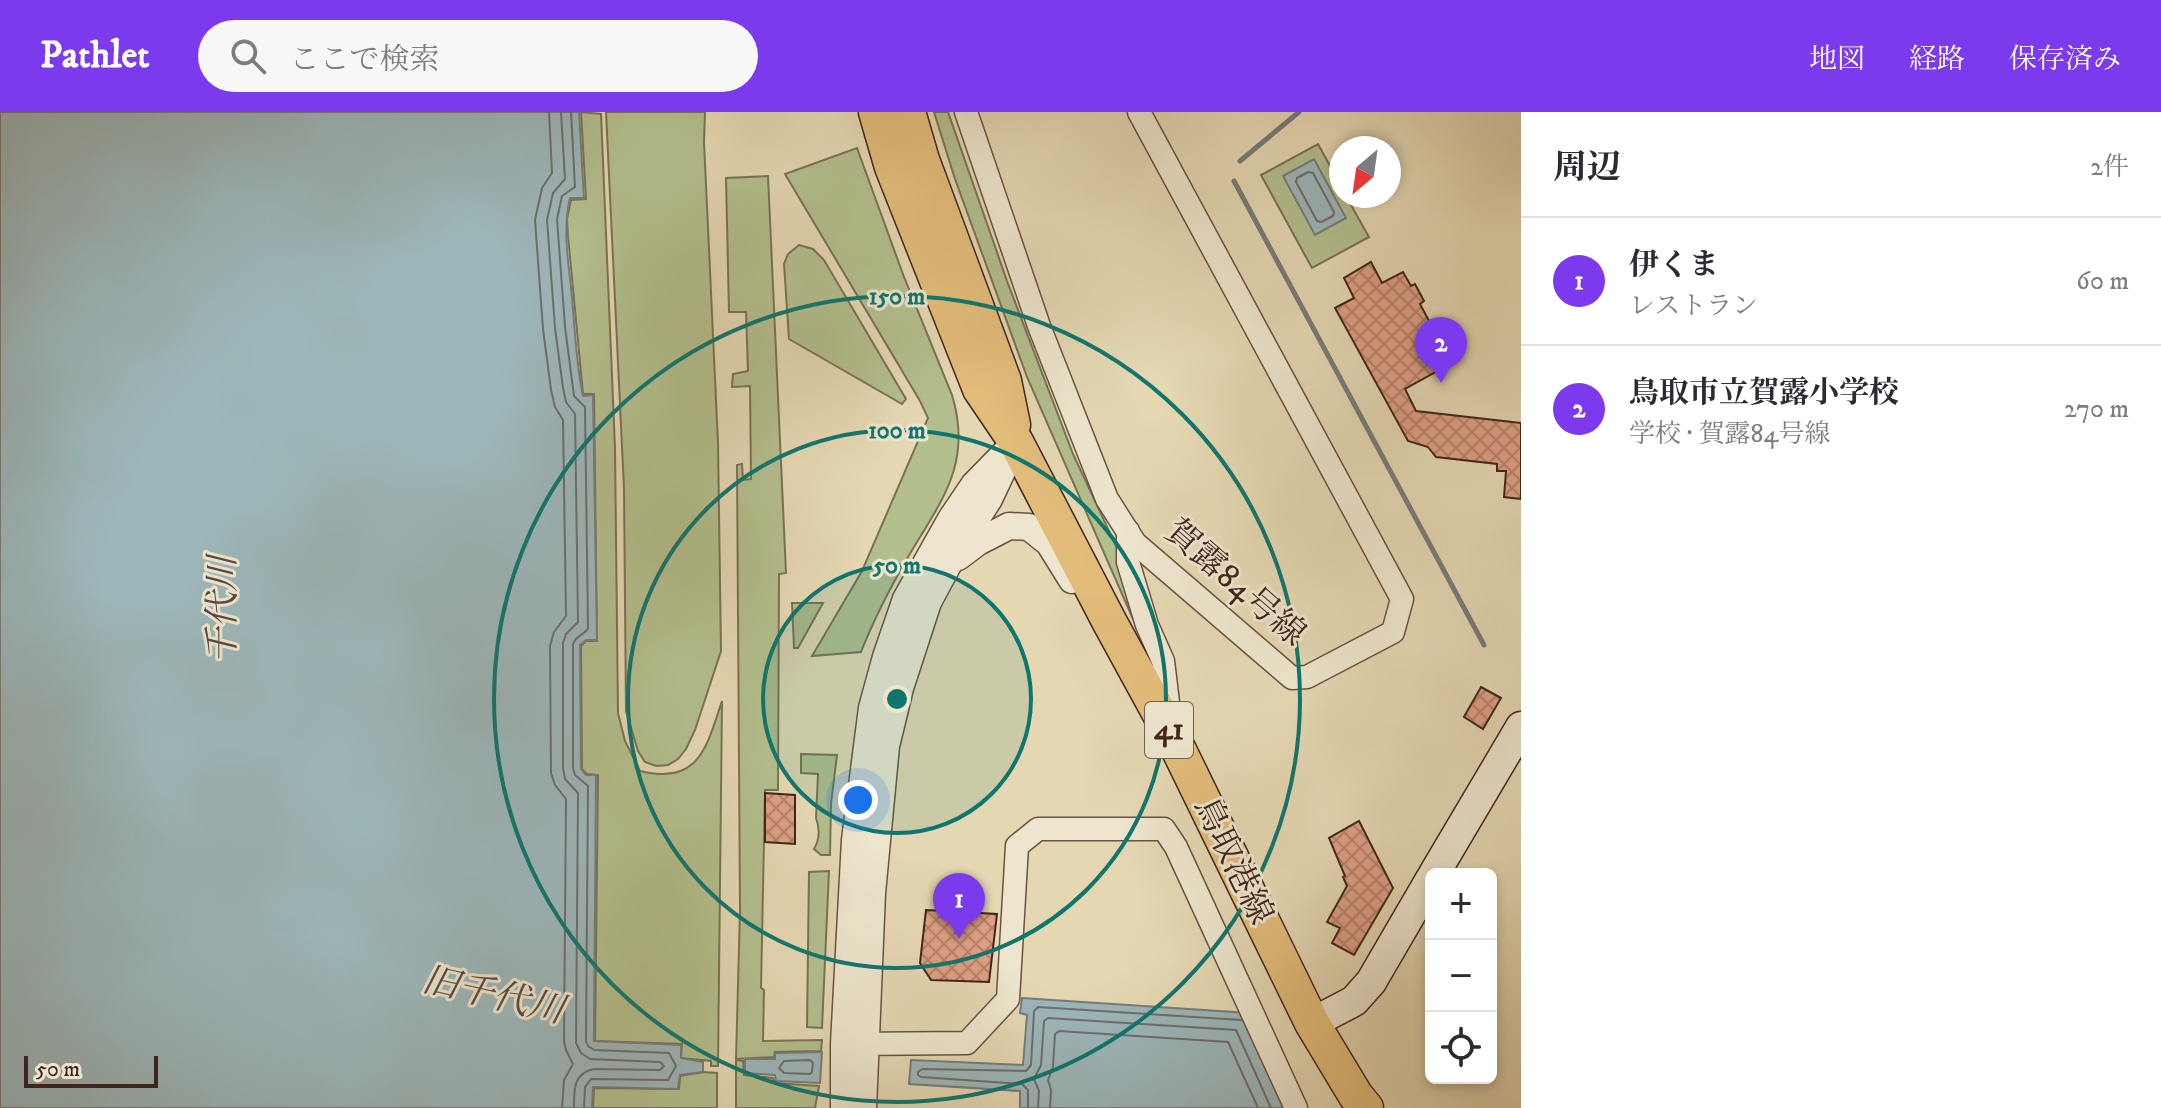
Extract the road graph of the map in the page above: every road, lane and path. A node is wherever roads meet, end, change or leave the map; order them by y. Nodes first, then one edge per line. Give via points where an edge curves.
1 (876, 112) edge
2 (908, 112) edge
3 (966, 112) edge
4 (1139, 112) edge
5 (1016, 442) junction
6 (1128, 531) junction
7 (949, 563) junction
8 (1109, 621) junction
9 (1521, 727) edge
10 (1173, 738) junction
11 (1437, 868) edge
12 (1425, 888) edge
13 (1312, 1023) junction
14 (856, 1044) junction
15 (844, 1108) edge
16 (863, 1108) edge
17 (1296, 1108) edge
18 (1366, 1108) edge

1 - 5 main road, 鳥取港線 / 41 via 892,167 980,389
2 - 5 main road, 鳥取港線 / 41 via 1004,381
3 - 6 street, 賀露84号線 via 1039,326 1107,499
4 - 6 street, 賀露84号線 via 1402,599 1393,632 1307,677 1292,678 1135,543
5 - 7 street
5 - 8 main road, 鳥取港線 / 41
5 - 14 street via 974,485 906,599 872,708 855,840
6 - 10 street via 1128,562 1163,661
7 - 8 street via 1009,526 1029,527 1049,543 1081,596
7 - 14 street via 928,602 886,746
8 - 10 main road, 鳥取港線 / 41
9 - 11 main road
10 - 13 main road, 鳥取港線 / 41
12 - 13 main road via 1371,982 1354,1001
13 - 18 main road, 鳥取港線 / 41
14 - 15 street
14 - 16 street
14 - 17 street via 967,1043 1008,999 1017,846 1038,829 1164,829

